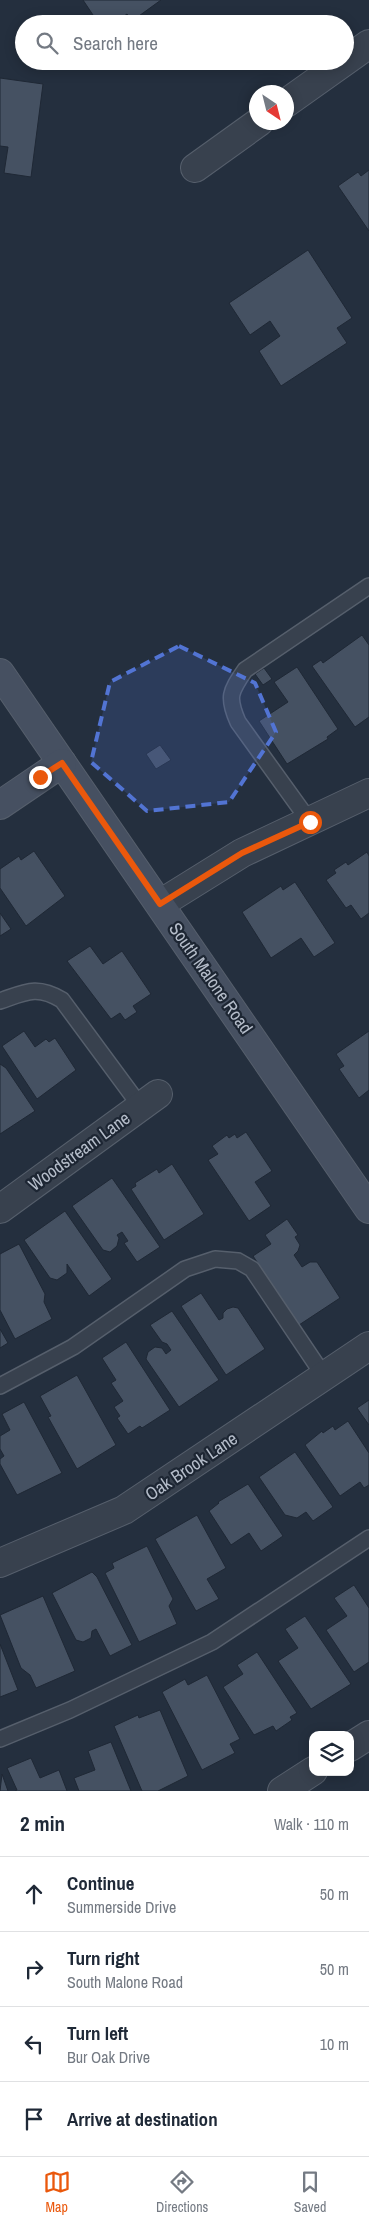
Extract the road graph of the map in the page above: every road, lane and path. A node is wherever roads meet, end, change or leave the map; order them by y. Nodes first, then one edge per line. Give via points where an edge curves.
1 (369, 44) edge
2 (354, 55) edge
3 (332, 70) edge
4 (294, 97) edge
5 (249, 129) edge
6 (195, 168) dead end
7 (369, 586) edge
8 (0, 673) edge
9 (62, 763) junction
10 (369, 793) edge
11 (0, 805) edge
12 (310, 822) junction
13 (160, 904) junction
14 (0, 1001) edge
15 (150, 1100) joint
16 (0, 1209) edge
17 (369, 1209) edge
18 (369, 1346) edge
19 (324, 1376) junction
20 (0, 1386) edge
21 (369, 1538) edge
22 (0, 1563) edge
23 (369, 1736) edge
24 (0, 1740) edge
25 (354, 1745) edge
26 (309, 1774) edge
27 (282, 1791) edge

1 - 2 street
3 - 4 street
5 - 6 street
7 - 12 lane via 245,670 231,690 231,707 238,722
8 - 9 street, South Malone Road
9 - 11 street
9 - 13 street, South Malone Road
10 - 12 street
12 - 13 street via 242,853
13 - 17 street, South Malone Road
14 - 15 lane via 25,992 46,990 62,1000
15 - 16 street, Woodstream Lane
18 - 19 street, Oak Brook Lane
19 - 20 lane via 252,1269 238,1261 215,1259 185,1269 73,1347
19 - 22 street, Oak Brook Lane via 124,1510
21 - 24 lane via 212,1642
23 - 25 street
26 - 27 street

